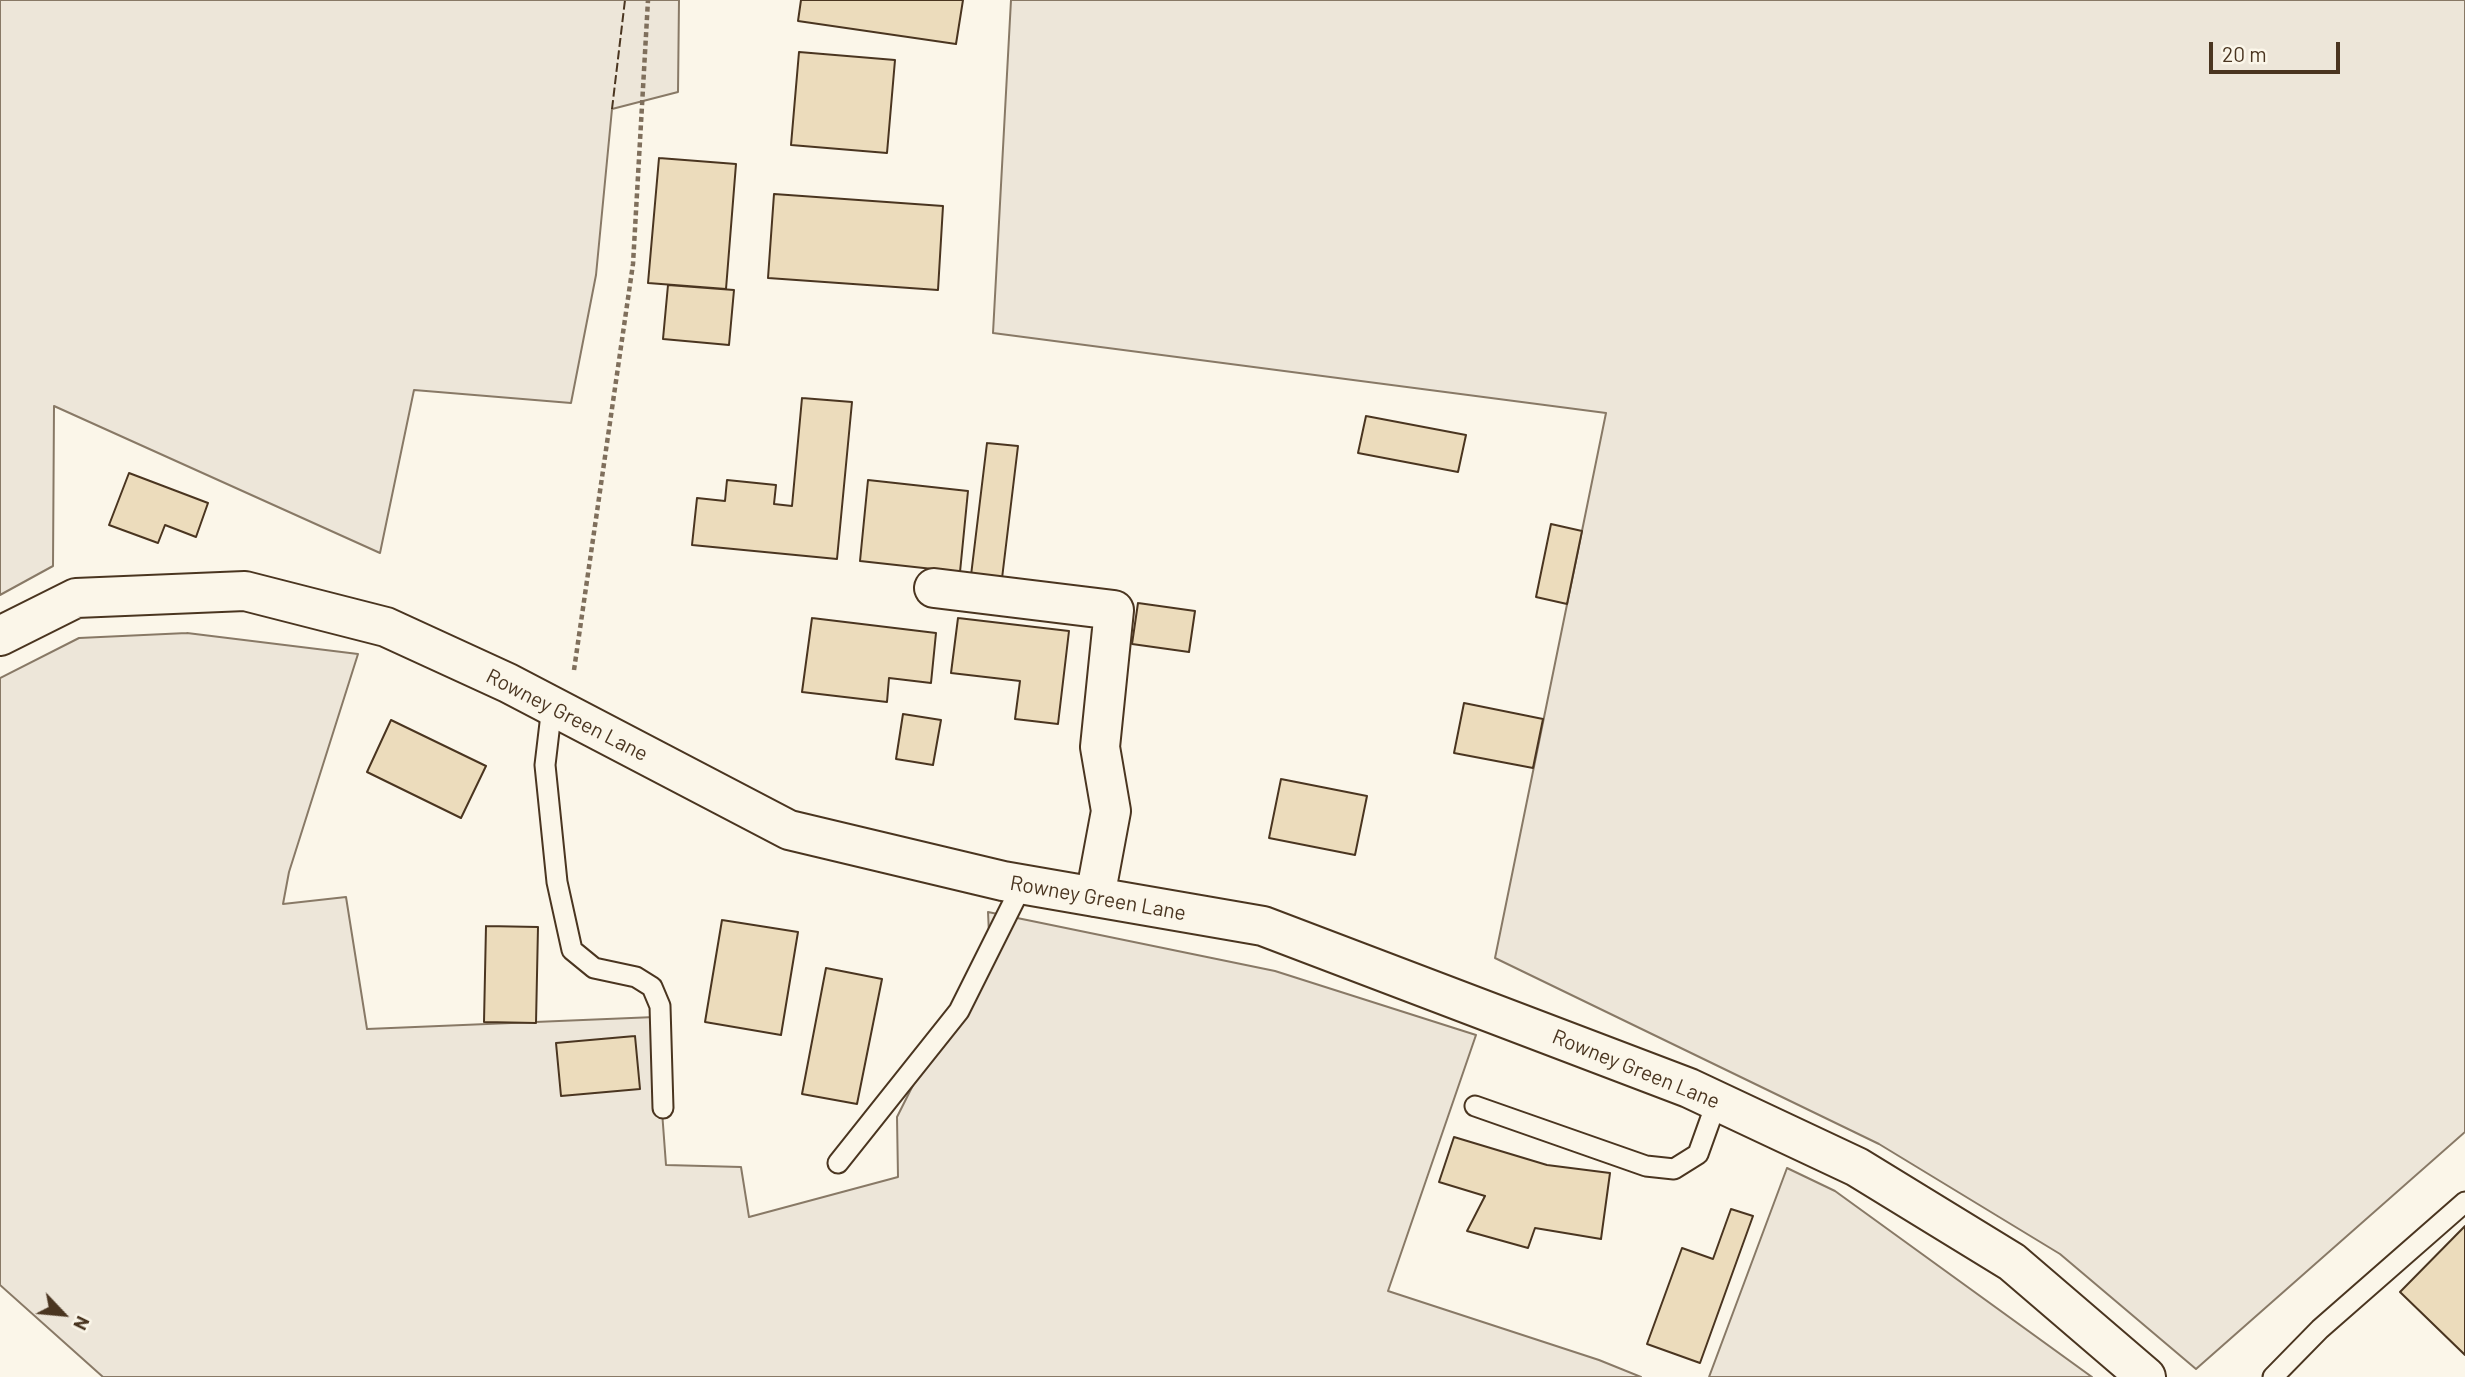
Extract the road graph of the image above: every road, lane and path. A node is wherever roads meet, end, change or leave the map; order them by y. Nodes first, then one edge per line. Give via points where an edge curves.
1 (648, 0) edge
2 (934, 588) dead end
3 (0, 636) edge
4 (560, 711) junction
5 (1022, 884) junction
6 (1095, 897) junction
7 (1717, 1101) junction
8 (1475, 1106) dead end
9 (663, 1108) dead end
10 (838, 1163) dead end
11 (2465, 1202) edge
12 (2146, 1377) edge
13 (2273, 1377) edge

1 - 4 path via 633,264
2 - 6 street via 1114,610 1100,747 1111,811
3 - 4 street, Rowney Green Lane via 76,598 246,591 386,627
4 - 5 street, Rowney Green Lane via 789,830
4 - 9 lane via 545,765 557,882 572,950 594,968 635,977 652,986 660,1006
5 - 6 street, Rowney Green Lane
5 - 10 lane via 959,1011
6 - 7 street, Rowney Green Lane via 1264,926
7 - 8 lane via 1698,1154 1674,1169 1646,1166
7 - 12 street, Rowney Green Lane via 1857,1167 2012,1262
11 - 13 lane via 2320,1329

